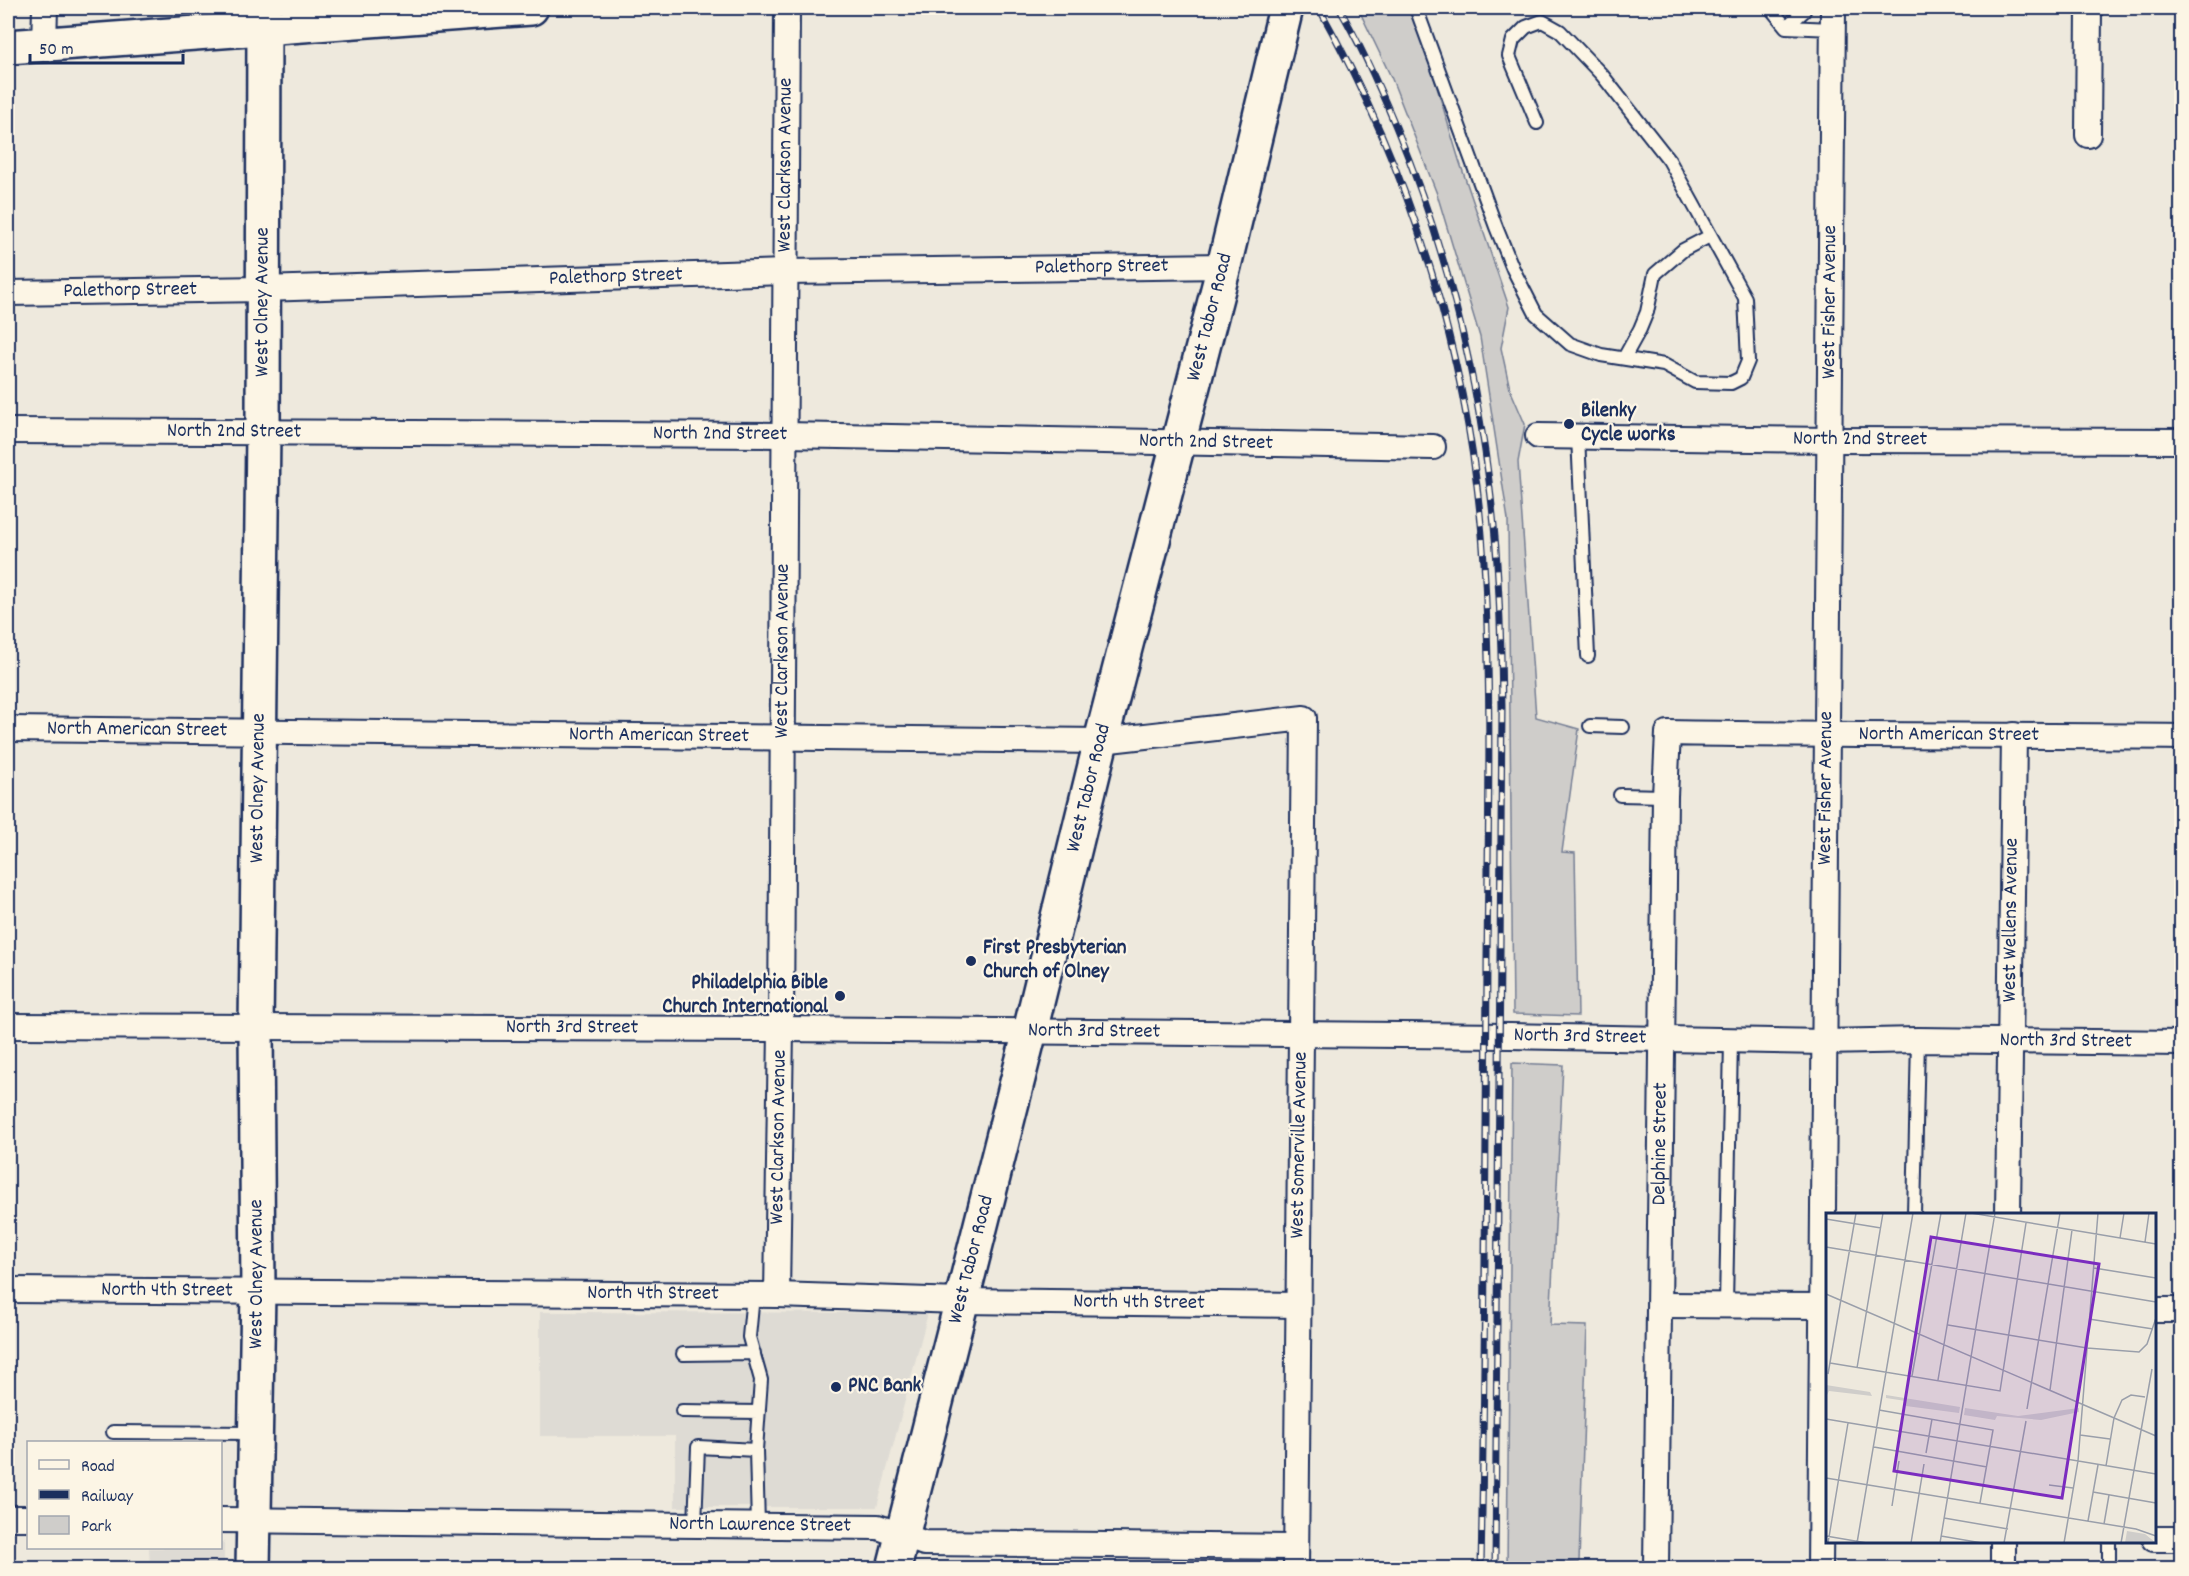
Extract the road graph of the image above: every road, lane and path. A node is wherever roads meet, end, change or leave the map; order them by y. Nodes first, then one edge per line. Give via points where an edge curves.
1 (45, 8) edge
2 (519, 8) edge
3 (787, 8) edge
4 (1286, 8) edge
5 (1416, 8) edge
6 (1773, 8) edge
7 (1804, 8) edge
8 (2089, 8) edge
9 (264, 17) edge
10 (1833, 18) edge
11 (1786, 27) junction
12 (45, 44) junction
13 (8, 47) edge
14 (1537, 123) dead end
15 (2088, 135) dead end
16 (1710, 236) junction
17 (1224, 266) junction
18 (785, 272) junction
19 (262, 289) junction
20 (8, 293) edge
21 (1624, 358) junction
22 (8, 431) edge
23 (263, 431) junction
24 (785, 435) junction
25 (1538, 436) dead end
26 (1578, 436) junction
27 (1830, 440) junction
28 (1178, 441) junction
29 (2181, 441) edge
30 (1433, 447) dead end
31 (1588, 656) dead end
32 (1305, 722) joint
33 (1590, 726) dead end
34 (1623, 727) dead end
35 (8, 729) edge
36 (260, 731) junction
37 (1681, 734) joint
38 (2014, 735) junction
39 (1827, 736) junction
40 (782, 737) junction
41 (2181, 737) edge
42 (1101, 741) junction
43 (1620, 795) dead end
44 (1665, 796) junction
45 (8, 1026) edge
46 (256, 1028) junction
47 (781, 1029) junction
48 (1030, 1031) junction
49 (1301, 1035) junction
50 (1662, 1040) junction
51 (1731, 1040) junction
52 (1918, 1040) junction
53 (2010, 1041) junction
54 (1824, 1042) junction
55 (2181, 1043) edge
56 (1914, 1213) edge
57 (2008, 1213) edge
58 (8, 1290) edge
59 (258, 1292) junction
60 (765, 1295) junction
61 (960, 1301) junction
62 (1298, 1305) junction
63 (1660, 1305) junction
64 (1726, 1305) junction
65 (1825, 1306) edge
66 (2156, 1310) edge
67 (2181, 1310) edge
68 (754, 1353) junction
69 (683, 1354) dead end
70 (682, 1411) dead end
71 (759, 1412) junction
72 (113, 1432) dead end
73 (256, 1433) junction
74 (756, 1450) junction
75 (8, 1518) edge
76 (27, 1518) edge
77 (222, 1520) edge
78 (254, 1521) junction
79 (695, 1525) junction
80 (758, 1525) junction
81 (903, 1536) junction
82 (2156, 1539) edge
83 (2181, 1539) edge
84 (2004, 1543) edge
85 (2109, 1543) edge
86 (1296, 1558) edge
87 (254, 1569) edge
88 (894, 1569) edge
89 (1656, 1569) edge
90 (1820, 1569) edge
91 (2003, 1569) edge
92 (2109, 1569) edge

1 - 12 street
2 - 9 street
3 - 18 street, West Clarkson Avenue
4 - 17 street, West Tabor Road
5 - 21 lane via 1496,227 1536,314 1570,344
6 - 11 lane
7 - 11 lane
8 - 15 street
9 - 12 street
9 - 19 street, West Olney Avenue
10 - 11 lane
10 - 27 street, West Fisher Avenue
12 - 13 street
14 - 16 lane via 1509,56 1513,40 1526,27 1542,21 1560,31 1602,75 1661,150
16 - 21 lane via 1683,250 1655,274 1647,312
16 - 21 lane via 1745,298 1748,361 1741,378 1731,383 1695,382 1664,365
17 - 18 street, Palethorp Street
17 - 28 street, West Tabor Road
18 - 19 street, Palethorp Street
18 - 24 street, West Clarkson Avenue
19 - 20 street, Palethorp Street
19 - 23 street, West Olney Avenue
22 - 23 street, North 2nd Street
23 - 24 street, North 2nd Street
23 - 36 street, West Olney Avenue
24 - 28 street, North 2nd Street
24 - 40 street, West Clarkson Avenue
25 - 26 street, North 2nd Street
26 - 27 street, North 2nd Street
26 - 31 lane
27 - 29 street, North 2nd Street
27 - 39 street, West Fisher Avenue
28 - 30 street, North 2nd Street
28 - 42 street, West Tabor Road
32 - 42 street, North American Street via 1304,718
32 - 49 street, West Somerville Avenue
33 - 34 lane
35 - 36 street, North American Street
36 - 40 street, North American Street
36 - 46 street, West Olney Avenue
37 - 39 street, North American Street
37 - 44 street, Delphine Street via 1668,733
38 - 39 street, North American Street
38 - 41 street, North American Street
38 - 53 street, West Wellens Avenue
39 - 54 street, West Fisher Avenue
40 - 42 street, North American Street
40 - 47 street, West Clarkson Avenue
42 - 48 street, West Tabor Road
43 - 44 lane
44 - 50 street, Delphine Street
45 - 46 street, North 3rd Street
46 - 47 street, North 3rd Street
46 - 59 street, West Olney Avenue
47 - 48 street, North 3rd Street
47 - 60 street, West Clarkson Avenue
48 - 49 street, North 3rd Street
48 - 61 street, West Tabor Road
49 - 50 street, North 3rd Street
49 - 62 street, West Somerville Avenue
50 - 51 street, North 3rd Street
50 - 63 street, Delphine Street
51 - 54 street, North 3rd Street
51 - 64 lane
52 - 53 street, North 3rd Street
52 - 54 street, North 3rd Street
52 - 56 lane
53 - 55 street, North 3rd Street
53 - 57 street, West Wellens Avenue
54 - 65 street, West Fisher Avenue
58 - 59 street, North 4th Street
59 - 60 street, North 4th Street
59 - 73 street, West Olney Avenue
60 - 61 street, North 4th Street
60 - 68 lane via 749,1337
61 - 62 street, North 4th Street
61 - 81 street, West Tabor Road
62 - 86 street, West Somerville Avenue
63 - 64 street
63 - 89 street, Delphine Street
64 - 65 street
65 - 90 street, West Fisher Avenue
66 - 67 street
68 - 69 lane
68 - 71 lane via 761,1380
70 - 71 lane
71 - 74 lane
72 - 73 lane
73 - 78 street, West Olney Avenue
74 - 79 lane via 698,1447
74 - 80 lane
75 - 76 street
77 - 78 street, North Lawrence Street
78 - 79 street, North Lawrence Street
78 - 87 street, West Olney Avenue
79 - 80 street, North Lawrence Street
80 - 81 street, North Lawrence Street via 878,1527
81 - 86 street, North Lawrence Street via 924,1543
81 - 88 street, West Tabor Road
82 - 83 street
84 - 91 street
85 - 92 lane

